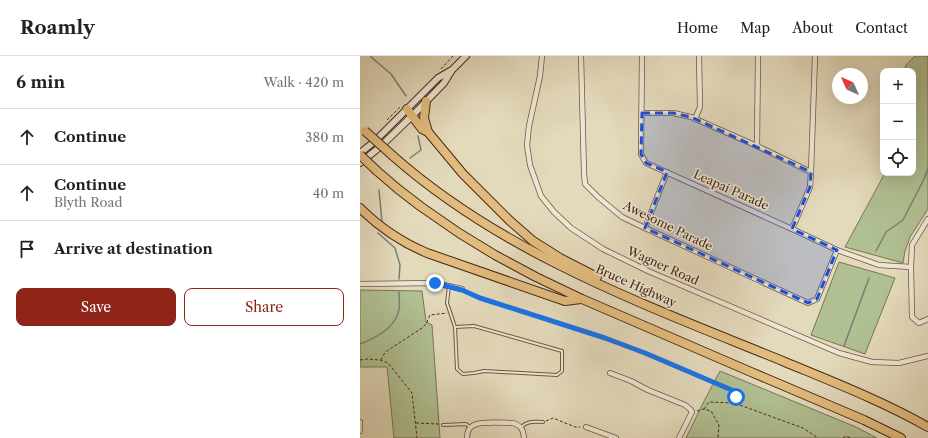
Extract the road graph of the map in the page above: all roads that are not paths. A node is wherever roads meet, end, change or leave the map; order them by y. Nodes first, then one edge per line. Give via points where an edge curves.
1 (466, 56) edge
2 (542, 56) edge
3 (581, 56) edge
4 (642, 56) edge
5 (699, 56) edge
6 (758, 56) edge
7 (815, 56) edge
8 (452, 70) junction
9 (426, 101) junction
10 (409, 113) junction
11 (642, 113) junction
12 (695, 119) junction
13 (363, 128) edge
14 (428, 132) junction
15 (757, 146) junction
16 (360, 154) edge
17 (360, 163) edge
18 (667, 172) junction
19 (812, 172) junction
20 (360, 208) edge
21 (928, 220) edge
22 (645, 228) junction
23 (792, 228) junction
24 (837, 250) junction
25 (910, 267) junction
26 (360, 284) edge
27 (448, 286) junction
28 (462, 290) road end
29 (624, 295) junction
30 (582, 299) junction
31 (928, 319) edge
32 (455, 327) junction
33 (928, 356) edge
34 (610, 373) dead end
35 (360, 422) edge
36 (543, 422) road end
37 (443, 425) road end
38 (470, 427) junction
39 (521, 427) junction
40 (586, 427) road end
41 (928, 427) edge
42 (360, 431) edge
43 (467, 438) edge
44 (524, 438) edge
45 (616, 438) edge
46 (679, 438) edge
47 (901, 438) edge

1 - 8 main road
2 - 33 street, Wagner Road via 529,126 527,145 530,165 541,196 571,228 603,249 648,271 839,353 872,362 899,363
3 - 22 street, Awesome Parade via 585,184 622,217
4 - 11 street, Leapai Parade
5 - 12 street via 700,108
6 - 15 street
7 - 19 street
8 - 9 main road via 444,83
8 - 10 main road via 438,78
9 - 10 main road
9 - 14 highway via 424,118
10 - 14 highway via 422,129
10 - 16 main road
10 - 17 main road via 380,147
11 - 12 street via 673,113
11 - 18 street, Leapai Parade via 641,154 646,163
12 - 15 street
13 - 29 highway, Bruce Highway, bridge via 414,174 453,203 548,259
14 - 29 highway via 463,174 524,233 560,258 609,284
15 - 19 street
16 - 30 highway, bridge via 398,189 465,237 495,256
18 - 22 street
18 - 23 street, Leapai Parade
19 - 23 street via 810,187
20 - 30 highway via 401,241 427,253 565,301
21 - 25 street via 912,245
22 - 24 street, Awesome Parade via 808,303 817,299
23 - 24 street, Leapai Parade
24 - 25 street, Leapai Parade via 879,265
25 - 31 street via 912,318 919,323
26 - 27 street via 435,283
27 - 28 street
27 - 32 lane via 447,303
29 - 41 highway, Bruce Highway via 875,400
30 - 47 highway
32 - 32 lane via 474,326 562,351 562,371 557,375 484,371 462,374 457,369
34 - 46 street via 690,409 692,412
35 - 42 street
36 - 39 lane via 529,422
37 - 38 lane via 466,424
38 - 39 street via 481,423 513,423
38 - 43 street
39 - 44 street
40 - 45 street

